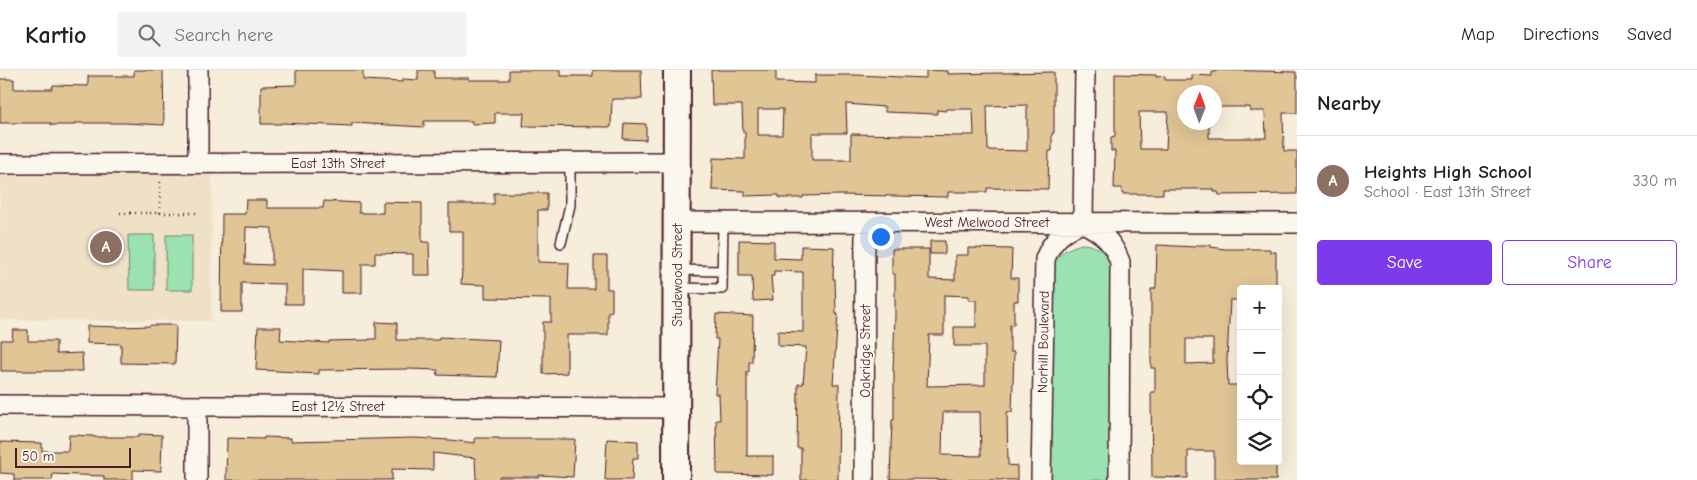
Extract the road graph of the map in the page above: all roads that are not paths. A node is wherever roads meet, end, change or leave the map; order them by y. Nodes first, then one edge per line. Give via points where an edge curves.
1 (198, 70) edge
2 (677, 70) edge
3 (1085, 70) edge
4 (570, 162) junction
5 (677, 162) junction
6 (198, 163) junction
7 (0, 164) edge
8 (677, 222) junction
9 (722, 222) junction
10 (865, 222) junction
11 (1083, 222) junction
12 (1297, 223) edge
13 (561, 243) dead end
14 (722, 271) junction
15 (677, 279) junction
16 (0, 404) edge
17 (197, 406) junction
18 (676, 408) junction
19 (197, 480) edge
20 (676, 480) edge
21 (864, 480) edge
22 (1041, 480) edge
23 (1119, 480) edge

1 - 6 street
2 - 5 main road, Studewood Street
3 - 11 street
4 - 5 street, East 13th Street
4 - 6 street, East 13th Street
4 - 13 lane via 570,205
5 - 8 main road, Studewood Street
6 - 7 street, East 13th Street
8 - 9 street, West Melwood Street
8 - 15 main road, Studewood Street
9 - 10 street, West Melwood Street
9 - 14 lane
10 - 11 street, West Melwood Street
10 - 21 street, Oakridge Street
11 - 12 street, West Melwood Street
11 - 22 street, Norhill Boulevard via 1063,232 1045,259
11 - 23 street via 1111,242 1120,262
14 - 15 lane
14 - 15 lane via 722,289
15 - 18 main road, Studewood Street
16 - 17 street, East 12½ Street
17 - 18 street, East 12½ Street
17 - 19 street
18 - 20 main road, Studewood Street

